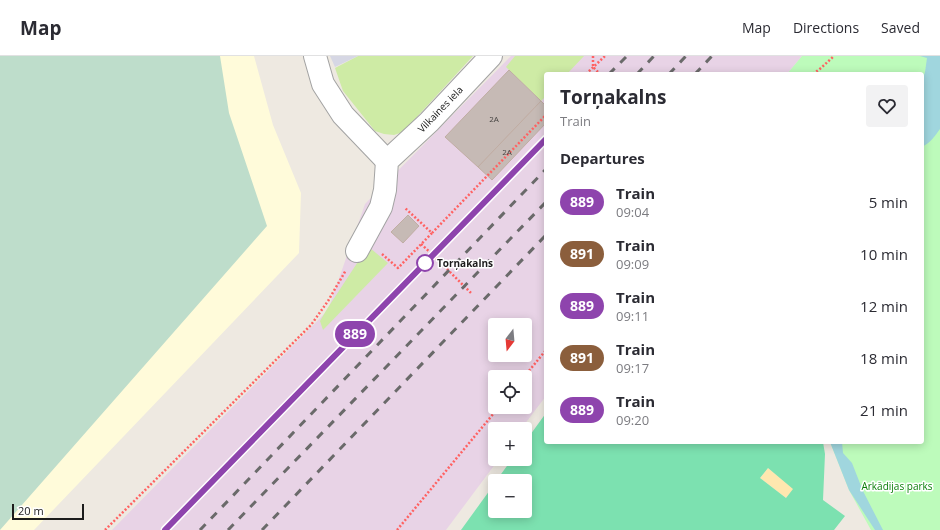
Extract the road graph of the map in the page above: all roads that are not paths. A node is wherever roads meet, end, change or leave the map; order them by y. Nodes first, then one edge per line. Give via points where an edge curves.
1 (315, 56) edge
2 (491, 56) edge
3 (387, 161) junction
4 (358, 251) road end

1 - 3 street via 323,84 343,115
2 - 3 street, Vilkaines iela via 429,122
3 - 4 street via 381,207

